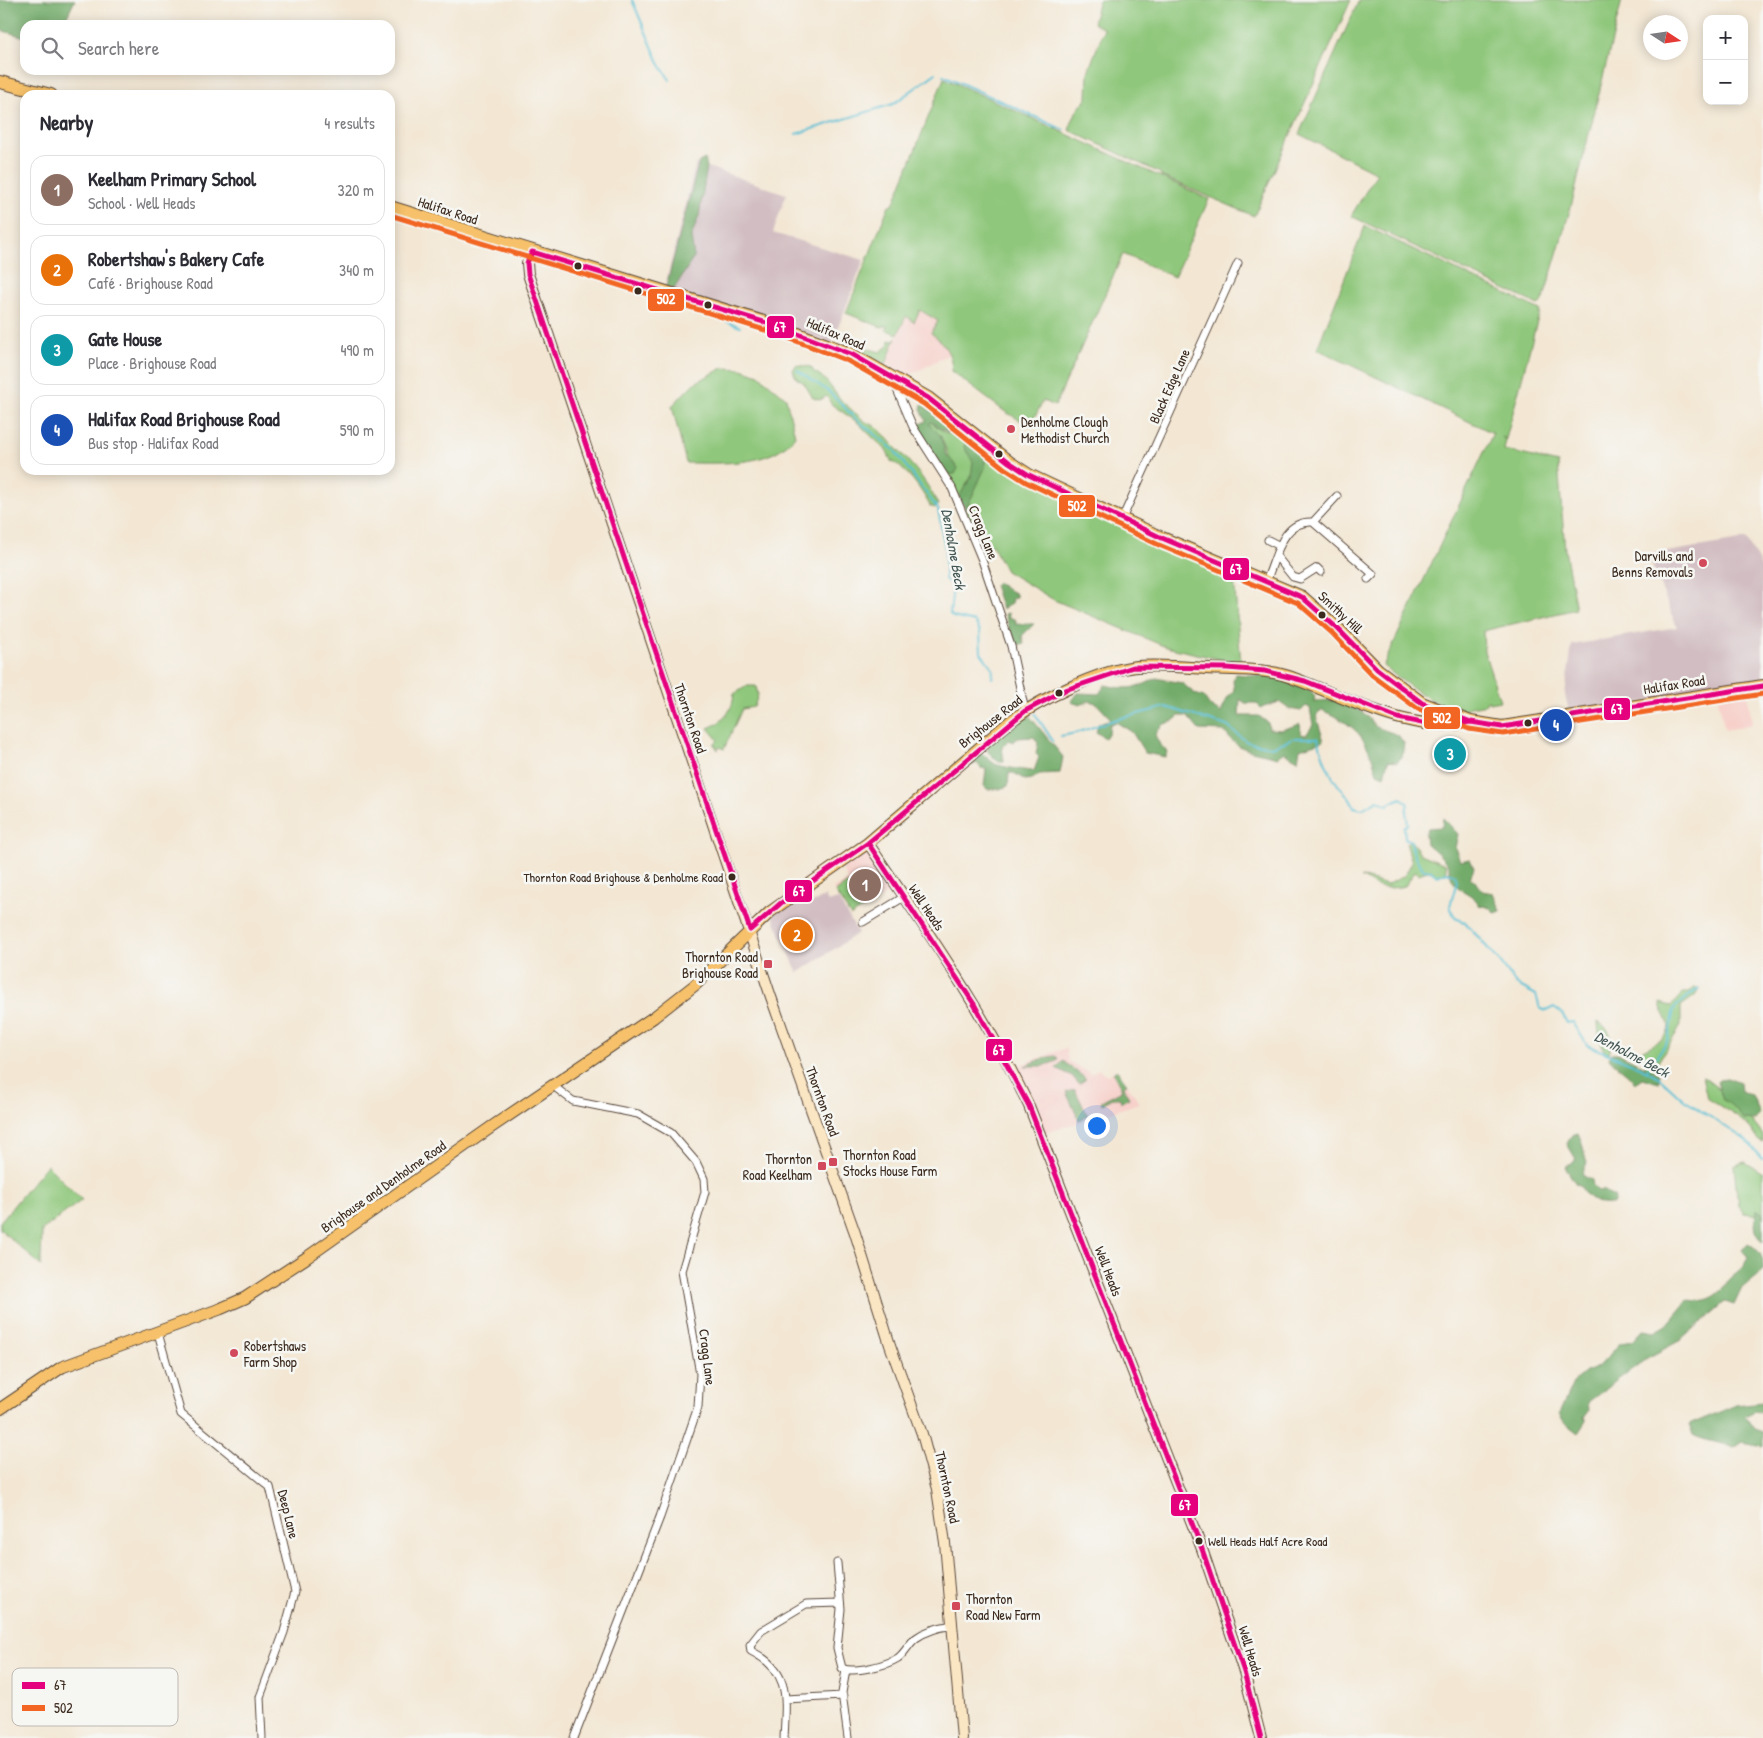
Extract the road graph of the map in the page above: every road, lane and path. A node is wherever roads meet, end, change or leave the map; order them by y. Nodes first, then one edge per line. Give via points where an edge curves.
1 (0, 82) edge
2 (31, 90) edge
3 (395, 209) edge
4 (532, 252) junction
5 (1238, 263) dead end
6 (891, 375) junction
7 (1337, 496) dead end
8 (1122, 519) junction
9 (1313, 522) junction
10 (1268, 540) dead end
11 (1280, 546) junction
12 (1277, 557) junction
13 (1317, 568) dead end
14 (1368, 580) dead end
15 (1266, 581) junction
16 (1763, 686) edge
17 (1025, 710) junction
18 (1471, 722) junction
19 (868, 843) junction
20 (904, 897) junction
21 (864, 922) dead end
22 (750, 930) junction
23 (552, 1085) junction
24 (158, 1334) junction
25 (0, 1409) edge
26 (836, 1563) dead end
27 (840, 1603) junction
28 (953, 1625) junction
29 (846, 1670) junction
30 (843, 1696) junction
31 (785, 1699) junction
32 (262, 1738) edge
33 (574, 1738) edge
34 (784, 1738) edge
35 (848, 1738) edge
36 (962, 1738) edge
37 (1261, 1738) edge

1 - 2 highway
3 - 4 highway, Halifax Road
4 - 6 highway, Halifax Road via 804,334
4 - 22 main road, Thornton Road via 527,263 528,274
5 - 8 street, Black Edge Lane
6 - 8 highway, Halifax Road via 928,398 1016,466
6 - 17 street, Cragg Lane via 913,428 952,488 982,560 1011,646
7 - 9 street
8 - 15 highway, Smithy Hill
9 - 11 street via 1292,526
9 - 14 street via 1373,574
10 - 11 street
11 - 12 street
12 - 13 street via 1292,577 1300,579
12 - 15 street
15 - 18 highway, Smithy Hill via 1302,597 1397,686 1422,703
16 - 18 highway, Halifax Road via 1502,727
17 - 18 main road, Brighouse Road via 1065,690 1117,671 1133,667 1187,668 1285,675 1398,717 1425,723
17 - 19 main road, Brighouse Road
19 - 20 main road, Well Heads
19 - 22 main road, Brighouse Road via 781,903
20 - 21 street
20 - 37 main road, Well Heads via 961,983 1029,1106 1209,1568 1244,1672
22 - 23 main road, Brighouse and Denholme Road via 695,985 654,1017
22 - 28 main road, Thornton Road via 922,1434 937,1489 946,1543
23 - 24 main road, Brighouse and Denholme Road via 245,1298
23 - 33 street, Cragg Lane via 573,1101 638,1114 671,1133 696,1162 704,1179 705,1192 682,1271 700,1374 698,1407 660,1517
24 - 25 main road, Brighouse and Denholme Road via 62,1367
24 - 32 street, Deep Lane via 181,1414 270,1487 295,1592 260,1697
26 - 27 street
27 - 29 street via 837,1648 840,1664
27 - 31 street via 806,1604 761,1632 750,1645 750,1651 778,1670
28 - 29 street via 940,1626 917,1637 901,1656 890,1662
28 - 36 main road, Thornton Road
29 - 30 street
30 - 31 street
30 - 35 street
31 - 34 street

